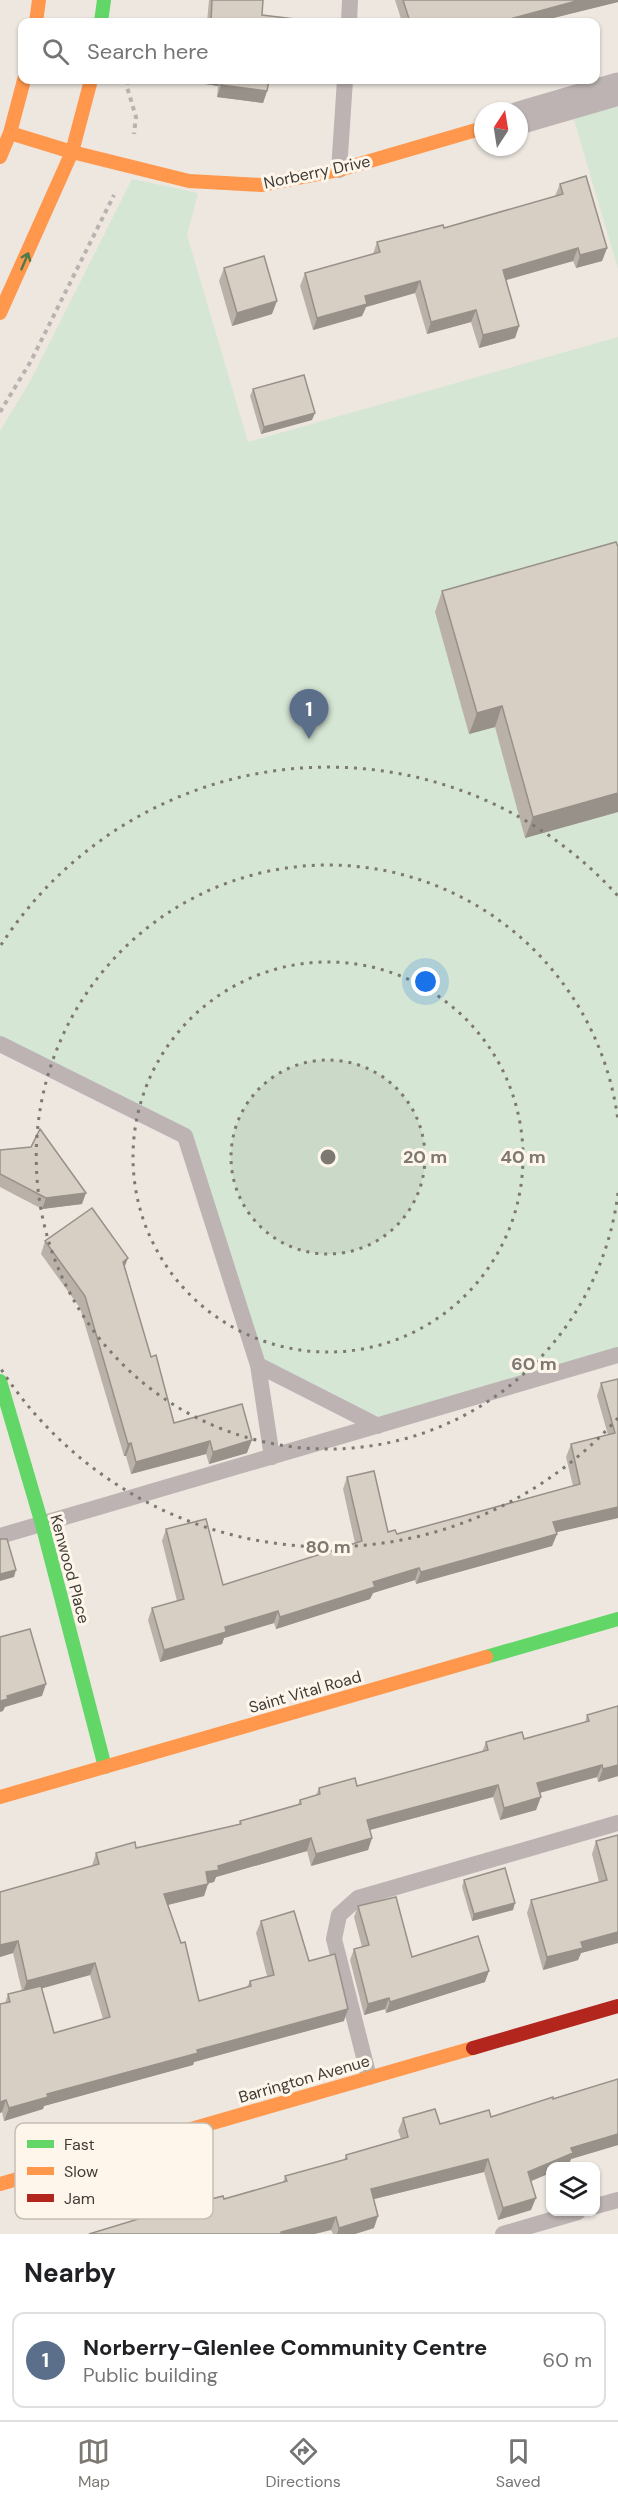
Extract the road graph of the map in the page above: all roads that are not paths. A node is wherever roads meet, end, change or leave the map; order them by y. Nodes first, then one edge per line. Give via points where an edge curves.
1 (39, 0) edge
2 (104, 0) edge
3 (350, 0) edge
4 (37, 18) edge
5 (102, 18) edge
6 (349, 18) edge
7 (23, 84) edge
8 (90, 84) edge
9 (345, 84) edge
10 (618, 89) edge
11 (528, 115) edge
12 (474, 131) edge
13 (10, 133) junction
14 (72, 152) junction
15 (0, 157) edge
16 (339, 170) junction
17 (0, 314) edge
18 (0, 1044) edge
19 (618, 1355) edge
20 (258, 1365) junction
21 (0, 1381) edge
22 (378, 1426) junction
23 (272, 1457) junction
24 (42, 1524) junction
25 (0, 1536) edge
26 (618, 1619) edge
27 (105, 1767) junction
28 (0, 1797) edge
29 (618, 1823) edge
30 (618, 2006) edge
31 (369, 2077) junction
32 (210, 2123) edge
33 (15, 2180) edge
34 (0, 2184) edge
35 (618, 2200) edge
36 (600, 2205) edge
37 (562, 2216) edge
38 (503, 2234) edge

1 - 4 street
2 - 5 street
3 - 6 lane
7 - 13 street
8 - 14 street
9 - 16 lane
10 - 11 street
12 - 16 street, Norberry Drive
13 - 14 street, Norberry Drive
13 - 15 street
14 - 16 street, Norberry Drive via 189,181 262,185
17 -> 14 street
18 - 20 lane via 185,1136
19 - 22 lane
20 - 22 lane
20 - 23 lane
21 - 24 street, Kenwood Place
22 - 23 lane
23 - 24 lane
24 - 25 lane
24 - 27 street, Kenwood Place
26 - 27 street, Saint Vital Road
27 - 28 street, Saint Vital Road
29 - 31 lane via 358,1898 339,1915 334,1939
30 - 31 street, Barrington Avenue
31 - 32 street, Barrington Avenue
33 - 34 street, Barrington Avenue
35 - 36 lane
37 - 38 lane

